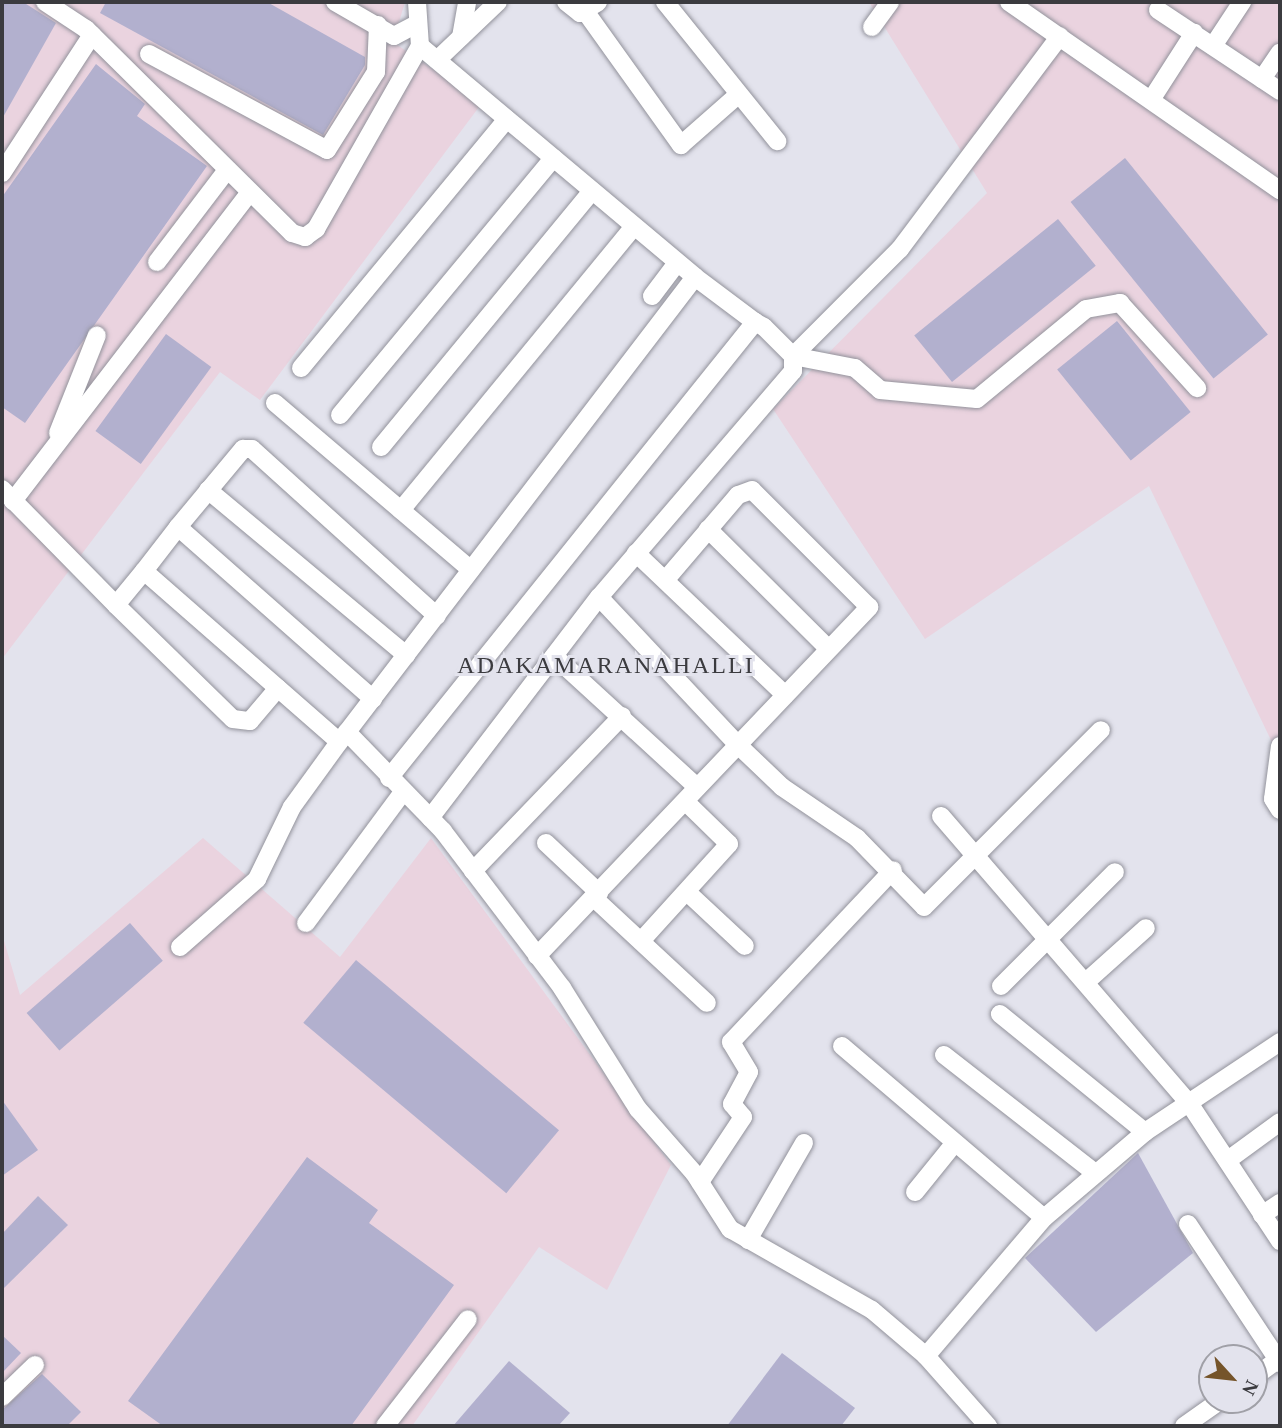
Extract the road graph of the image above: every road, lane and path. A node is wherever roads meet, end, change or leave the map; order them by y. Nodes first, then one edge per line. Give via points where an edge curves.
1 (46, 2) edge
2 (335, 2) edge
3 (417, 2) edge
4 (467, 2) edge
5 (498, 2) edge
6 (566, 2) edge
7 (665, 2) edge
8 (890, 2) edge
9 (1009, 2) edge
10 (1242, 2) edge
11 (591, 7) edge
12 (1158, 10) dead end
13 (418, 23) junction
14 (378, 25) junction
15 (872, 27) dead end
16 (89, 32) junction
17 (1194, 33) junction
18 (1060, 36) junction
19 (461, 37) junction
20 (420, 46) junction
21 (1213, 46) junction
22 (1280, 52) edge
23 (149, 54) dead end
24 (437, 60) junction
25 (1262, 79) junction
26 (1280, 92) edge
27 (738, 95) junction
28 (1150, 100) junction
29 (507, 119) junction
30 (777, 141) dead end
31 (553, 158) junction
32 (227, 170) junction
33 (2, 173) edge
34 (1280, 190) edge
35 (592, 191) junction
36 (250, 192) junction
37 (634, 226) junction
38 (158, 261) dead end
39 (677, 263) junction
40 (695, 278) junction
41 (652, 296) dead end
42 (755, 322) junction
43 (97, 335) dead end
44 (793, 356) junction
45 (87, 360) junction
46 (120, 361) junction
47 (301, 368) dead end
48 (1197, 388) dead end
49 (275, 403) dead end
50 (340, 415) dead end
51 (381, 447) dead end
52 (50, 452) junction
53 (208, 491) junction
54 (7, 495) edge
55 (401, 510) junction
56 (178, 527) junction
57 (708, 529) junction
58 (636, 553) junction
59 (471, 570) junction
60 (144, 572) junction
61 (667, 578) junction
62 (599, 597) junction
63 (116, 605) junction
64 (436, 616) junction
65 (829, 649) junction
66 (406, 655) junction
67 (554, 656) junction
68 (278, 688) junction
69 (785, 695) junction
70 (373, 699) junction
71 (622, 716) junction
72 (1101, 730) dead end
73 (343, 737) junction
74 (737, 744) junction
75 (1280, 746) edge
76 (388, 778) junction
77 (403, 792) junction
78 (691, 795) junction
79 (1280, 810) edge
80 (941, 816) dead end
81 (430, 818) junction
82 (547, 843) dead end
83 (977, 852) junction
84 (893, 870) junction
85 (473, 871) junction
86 (1115, 872) dead end
87 (687, 892) junction
88 (596, 895) junction
89 (306, 923) dead end
90 (1146, 928) dead end
91 (1051, 937) junction
92 (640, 941) junction
93 (745, 946) dead end
94 (180, 947) dead end
95 (537, 956) junction
96 (1087, 981) junction
97 (1001, 986) dead end
98 (707, 1003) dead end
99 (1000, 1014) dead end
100 (1280, 1042) edge
101 (842, 1046) dead end
102 (944, 1055) dead end
103 (1191, 1106) junction
104 (1280, 1122) edge
105 (1145, 1132) junction
106 (804, 1143) dead end
107 (953, 1145) junction
108 (1227, 1160) junction
109 (1095, 1173) junction
110 (700, 1182) junction
111 (915, 1192) dead end
112 (1280, 1203) edge
113 (1262, 1216) junction
114 (1044, 1218) junction
115 (1188, 1224) dead end
116 (748, 1240) junction
117 (1280, 1241) edge
118 (468, 1319) dead end
119 (926, 1356) junction
120 (1279, 1361) edge
121 (35, 1365) dead end
122 (2, 1397) edge
123 (1202, 1414) edge
124 (385, 1426) edge
125 (988, 1426) edge
126 (1184, 1426) edge

1 - 16 street
2 - 14 street
3 - 13 street
4 - 19 street
5 - 19 street
6 - 11 street
7 - 27 street
8 - 15 street
9 - 18 street
10 - 21 street
11 - 27 street via 681,145
12 - 17 street
13 - 14 street via 394,36
13 - 20 street
14 - 23 street via 376,72 327,150
16 - 32 street
16 - 33 street
17 - 21 street
17 - 28 street
18 - 28 street
18 - 44 street via 900,249
19 - 24 street
20 - 24 street
20 - 36 street via 316,229 305,237 292,233
21 - 25 street
22 - 25 street
24 - 29 street
25 - 26 street
27 - 30 street
28 - 34 street
29 - 31 street
29 - 47 street
31 - 35 street
31 - 50 street
32 - 36 street
32 - 38 street
35 - 37 street
35 - 51 street
36 - 46 street
37 - 39 street
37 - 55 street
39 - 40 street
39 - 41 street
40 - 42 street
40 - 59 street
42 - 44 street
42 - 76 street
43 - 45 street
44 - 48 street via 855,368 880,390 976,399 1086,309 1120,303
44 - 58 street via 793,371
45 - 46 street
45 - 52 street
46 - 52 street
49 - 55 street
52 - 54 street
53 - 56 street
53 - 64 street via 243,449 252,449
53 - 66 street
54 - 63 street
55 - 59 street
56 - 60 street
56 - 70 street
57 - 61 street
57 - 65 street
57 - 65 street via 738,495 752,490 869,607
58 - 61 street
58 - 62 street
59 - 64 street
60 - 63 street
60 - 68 street
61 - 69 street
62 - 67 street
62 - 74 street
63 - 68 street via 233,719 250,721
64 - 66 street
65 - 69 street
66 - 70 street
67 - 71 street
67 - 81 street
68 - 73 street
69 - 74 street
70 - 73 street
71 - 78 street
71 - 85 street
72 - 83 street
73 - 76 street
73 - 94 street via 292,807 257,879
74 - 78 street
74 - 84 street via 782,787
75 - 79 street via 1273,799
76 - 77 street
77 - 81 street
77 - 89 street
78 - 87 street via 729,844
78 - 88 street
80 - 83 street
81 - 85 street
82 - 88 street
83 - 84 street via 924,907
83 - 91 street
84 - 110 street via 731,1042 749,1072 732,1104 743,1117
85 - 95 street
86 - 91 street
87 - 92 street
87 - 93 street
88 - 92 street
88 - 95 street
90 - 96 street
91 - 96 street
91 - 97 street
92 - 98 street
95 - 110 street via 638,1109
96 - 103 street
99 - 105 street
100 - 103 street
101 - 107 street
102 - 109 street
103 - 105 street
103 - 108 street
104 - 108 street
105 - 109 street
106 - 116 street
107 - 111 street
107 - 114 street
108 - 113 street
109 - 114 street
110 - 116 street via 730,1230
112 - 113 street
113 - 117 street
114 - 119 street
115 - 120 street
116 - 119 street via 872,1310
118 - 124 street
119 - 125 street
121 - 122 street
123 - 126 street

